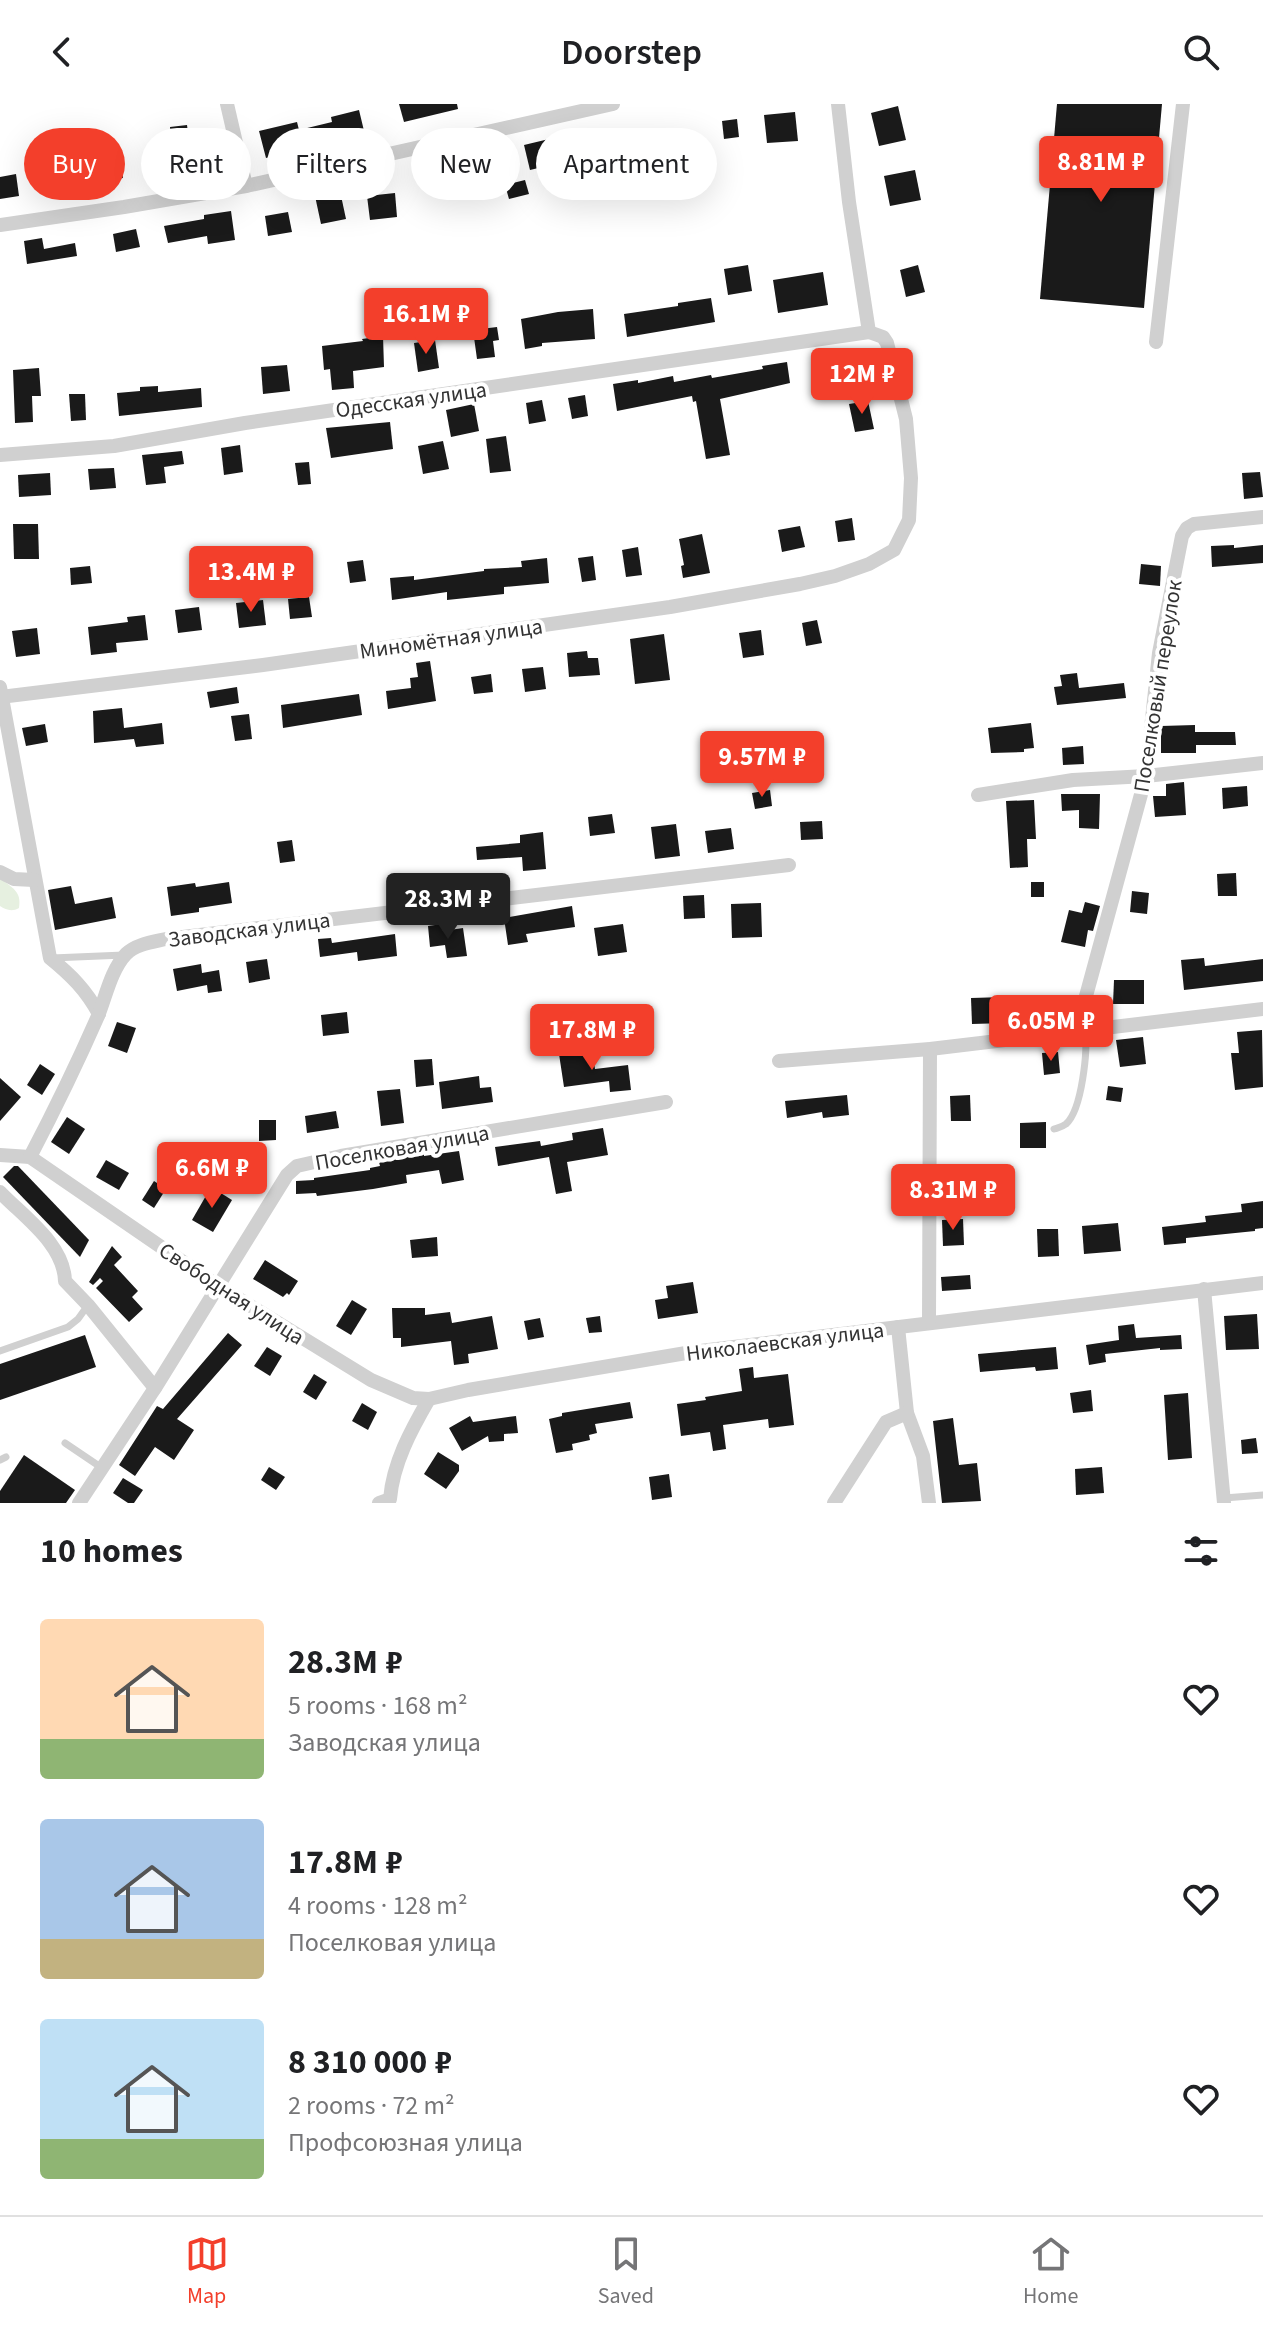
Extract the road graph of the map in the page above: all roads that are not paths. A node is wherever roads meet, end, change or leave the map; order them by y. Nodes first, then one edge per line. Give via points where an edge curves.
1 (227, 104) edge
2 (613, 104) edge
3 (838, 104) edge
4 (1183, 104) edge
5 (233, 128) edge
6 (251, 185) edge
7 (165, 200) edge
8 (0, 225) edge
9 (869, 332) junction
10 (1156, 342) dead end
11 (0, 455) edge
12 (1263, 517) edge
13 (0, 687) edge
14 (0, 697) edge
15 (1263, 763) edge
16 (1146, 776) junction
17 (978, 795) dead end
18 (789, 865) dead end
19 (0, 872) edge
20 (34, 880) junction
21 (124, 955) junction
22 (50, 958) junction
23 (1263, 1009) edge
24 (99, 1014) junction
25 (1085, 1030) junction
26 (930, 1049) junction
27 (779, 1061) dead end
28 (666, 1102) dead end
29 (1054, 1129) dead end
30 (0, 1155) edge
31 (30, 1157) junction
32 (0, 1192) edge
33 (1263, 1283) edge
34 (218, 1286) junction
35 (1204, 1289) junction
36 (88, 1305) junction
37 (929, 1322) junction
38 (898, 1327) junction
39 (0, 1351) edge
40 (155, 1388) junction
41 (429, 1399) junction
42 (907, 1413) junction
43 (65, 1443) dead end
44 (102, 1468) junction
45 (1263, 1495) edge
46 (1224, 1500) edge
47 (389, 1502) edge
48 (79, 1503) edge
49 (834, 1503) edge
50 (929, 1503) edge

1 - 5 street
2 - 6 street
3 - 9 street
4 - 10 street
7 - 8 street
9 - 11 street, Одесская улица via 114,446
9 - 14 street, Миномётная улица via 887,343 906,419 911,478 909,520 894,550 869,564 835,576 670,607
12 - 16 street, Поселковый переулок via 1194,524 1182,536 1159,653
13 - 14 street
14 - 20 street
15 - 16 street
16 - 17 street via 1073,780
16 - 25 street, Поселковый переулок via 1086,996
18 - 21 street, Заводская улица via 166,939
19 - 20 street
20 - 22 street
21 - 22 lane
21 - 24 street
22 - 24 street via 88,994
23 - 25 street
24 - 31 street
25 - 26 street
25 - 29 lane via 1075,1108 1070,1120
26 - 27 street
26 - 37 street
28 - 34 street, Поселковая улица via 297,1166
30 - 31 street
31 - 34 street, Свободная улица
32 - 36 street via 56,1250 65,1281
33 - 35 street, Николаевская улица
34 - 40 street, Поселковая улица
34 - 41 street, Свободная улица via 371,1380 413,1398
35 - 37 street, Николаевская улица
35 - 46 street
36 - 39 lane via 68,1327
36 - 40 street
37 - 38 street, Николаевская улица
38 - 41 street, Николаевская улица via 692,1352
38 - 42 street
40 - 44 street, Поселковая улица
41 - 47 street via 397,1462
42 - 49 street via 886,1422
42 - 50 street via 923,1456
43 - 44 lane
44 - 48 street, Поселковая улица
45 - 46 lane

